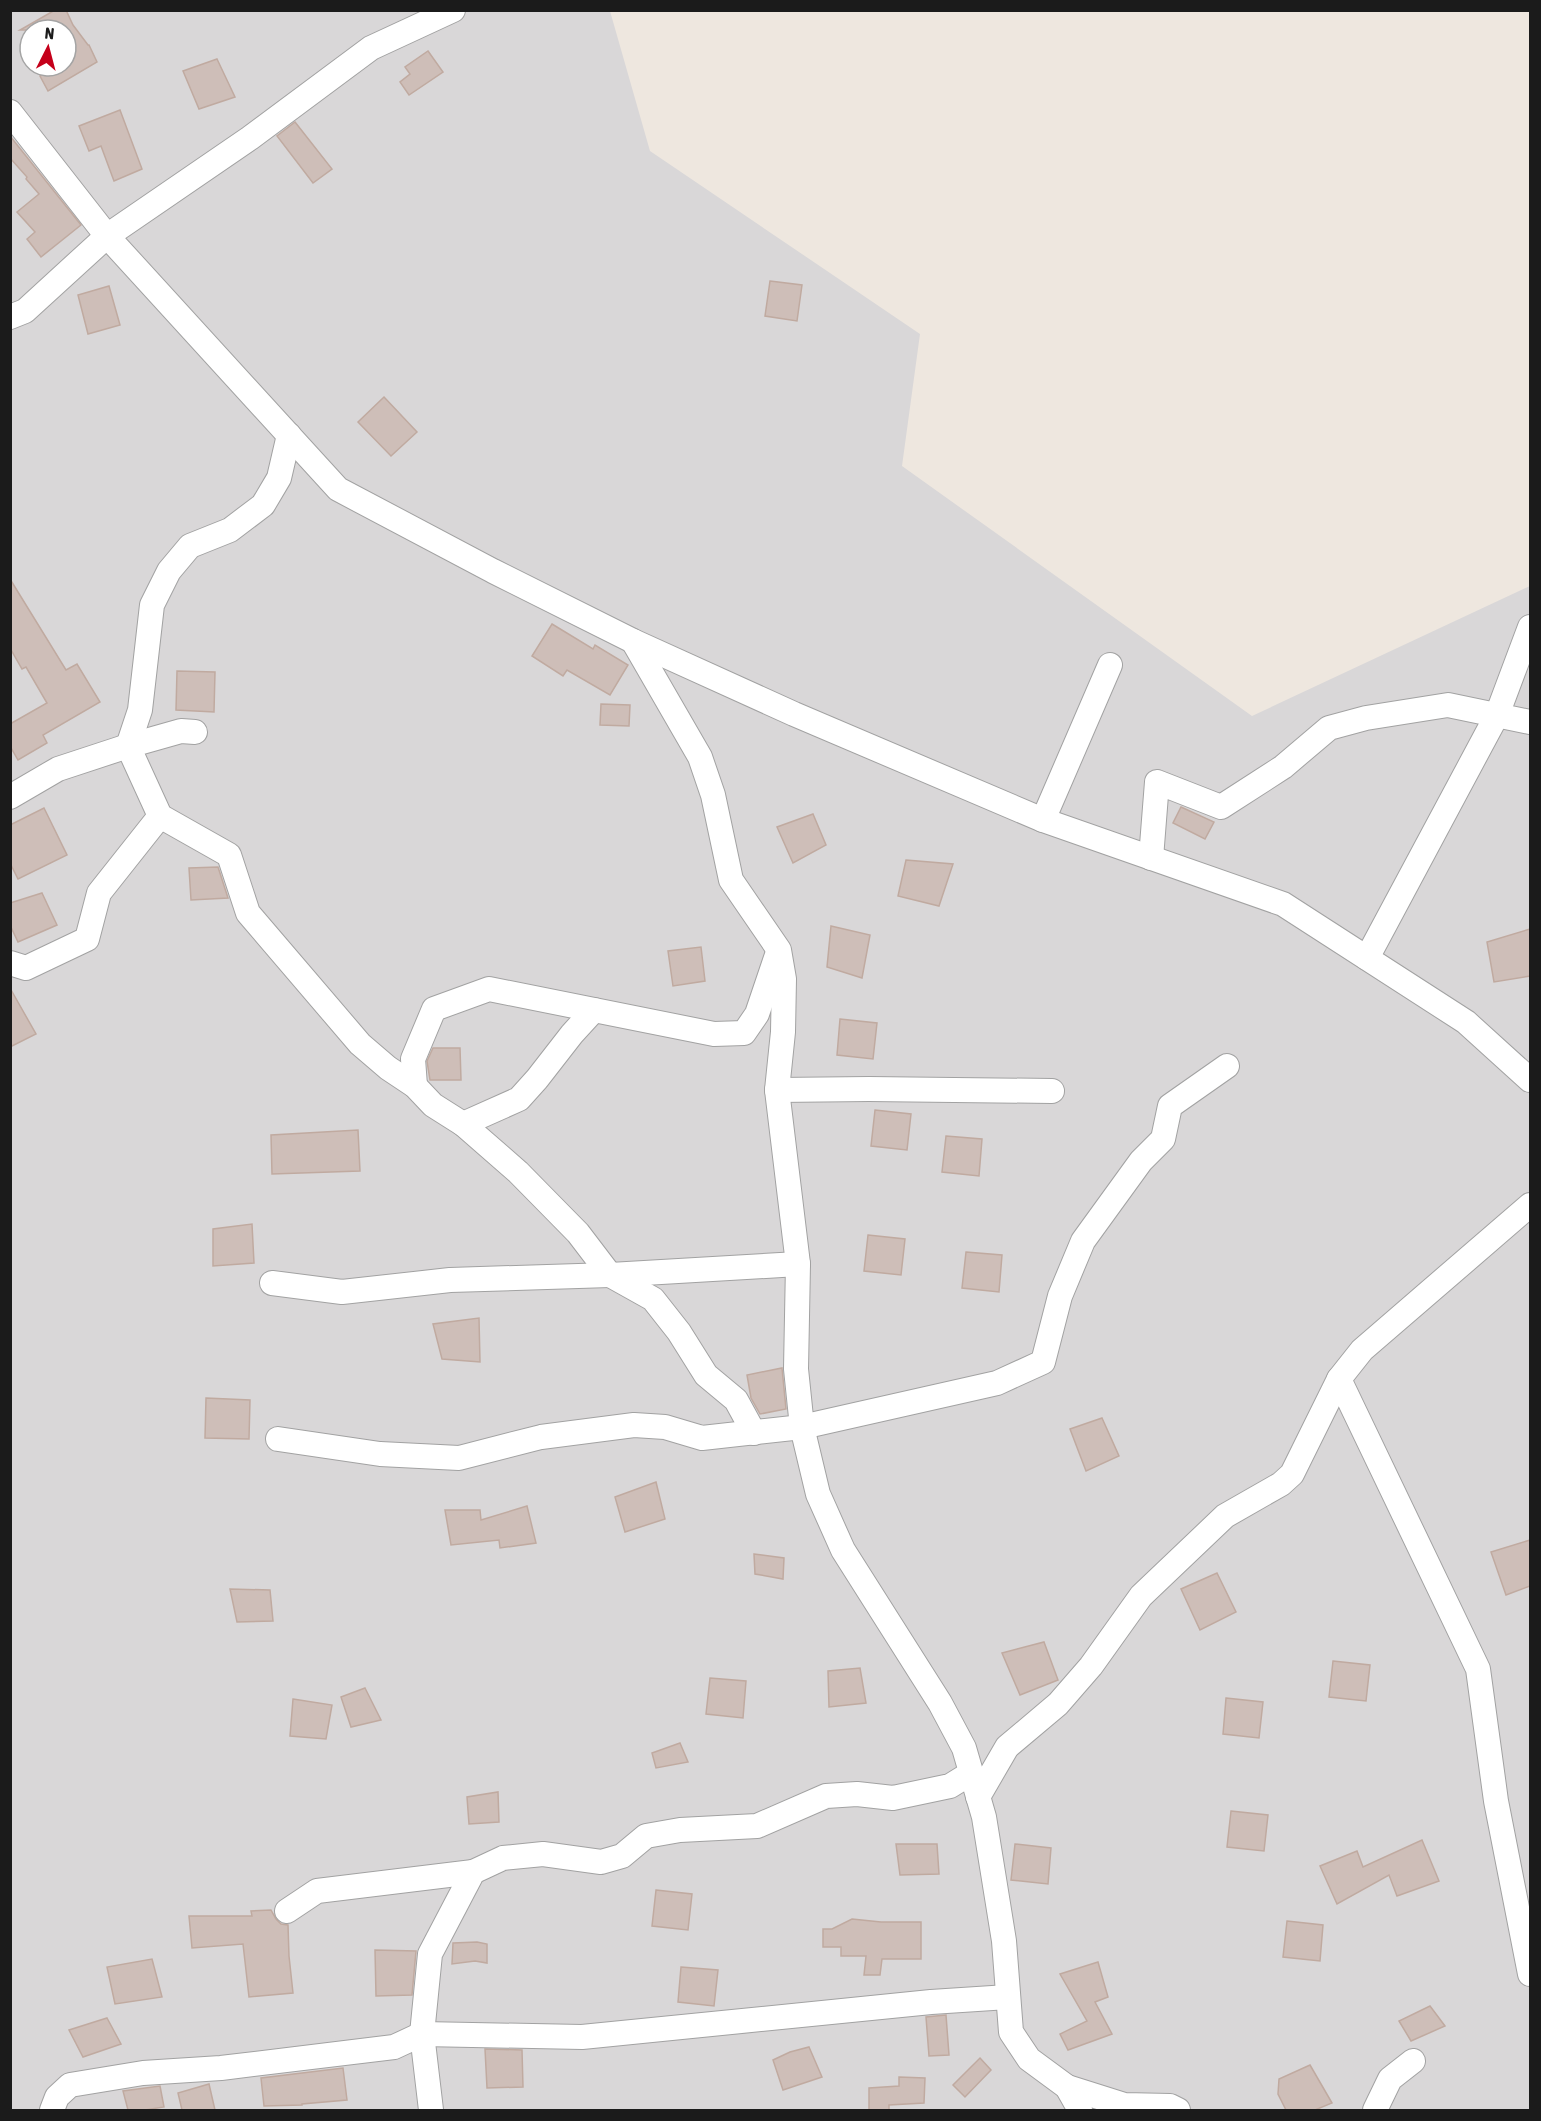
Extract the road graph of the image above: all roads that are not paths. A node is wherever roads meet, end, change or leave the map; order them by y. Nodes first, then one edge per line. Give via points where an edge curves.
1 (453, 10) edge
2 (10, 112) edge
3 (107, 236) junction
4 (10, 317) edge
5 (289, 435) junction
6 (1530, 627) edge
7 (633, 641) junction
8 (672, 659) junction
9 (1110, 665) dead end
10 (669, 703) junction
11 (1497, 715) junction
12 (1530, 722) edge
13 (195, 732) dead end
14 (128, 746) junction
15 (10, 797) edge
16 (160, 816) junction
17 (1043, 820) junction
18 (1151, 858) junction
19 (779, 950) junction
20 (1367, 958) junction
21 (10, 963) edge
22 (594, 1010) junction
23 (1227, 1066) dead end
24 (1530, 1080) edge
25 (415, 1086) junction
26 (777, 1090) junction
27 (1052, 1091) dead end
28 (463, 1124) junction
29 (1530, 1205) edge
30 (798, 1264) junction
31 (610, 1275) junction
32 (272, 1283) dead end
33 (1339, 1379) junction
34 (802, 1428) junction
35 (754, 1433) junction
36 (278, 1439) dead end
37 (971, 1773) junction
38 (950, 1786) junction
39 (981, 1807) junction
40 (473, 1872) junction
41 (287, 1911) dead end
42 (1530, 1974) edge
43 (1008, 1997) junction
44 (422, 2034) junction
45 (1413, 2061) dead end
46 (1067, 2087) junction
47 (52, 2110) edge
48 (431, 2110) edge
49 (1080, 2110) edge
50 (1178, 2110) edge
51 (1375, 2110) edge

1 - 3 street via 370,48 250,138
2 - 3 street
3 - 4 street via 25,311
3 - 5 street
5 - 7 street via 338,489
5 - 14 street via 279,478 263,505 230,530 190,546 169,571 152,605 140,710
6 - 11 street
7 - 8 street
7 - 10 street
8 - 10 street
8 - 17 street
9 - 17 street
10 - 19 street via 700,757 713,795 731,880
11 - 12 street
11 - 18 street via 1448,705 1329,728 1282,767 1221,807 1157,782
11 - 20 street
13 - 14 street via 181,731
14 - 15 street via 58,769
14 - 16 street
16 - 21 street via 99,893 87,939 26,968
16 - 25 street via 229,855 248,913 360,1044
17 - 18 street
18 - 20 street via 1283,904
19 - 22 street via 757,1014 744,1033 714,1034
19 - 26 street via 784,979
20 - 24 street via 1466,1022
22 - 25 street via 489,989 434,1010 413,1059
22 - 28 street via 519,1099
23 - 34 street via 1170,1106 1163,1139 1141,1161 1083,1241 1060,1296 1043,1362 997,1383
25 - 28 street via 433,1105
26 - 27 street
26 - 30 street
28 - 31 street via 578,1233
29 - 33 street via 1362,1350
30 - 31 street
30 - 34 street via 796,1369
31 - 32 street via 450,1280 342,1292
31 - 35 street via 653,1299 706,1375 736,1400
33 - 39 street via 1292,1474 1225,1516 1141,1596 1091,1666 1058,1704 1007,1747
33 - 42 street via 1478,1669 1496,1801
34 - 35 street
34 - 37 street via 818,1494 843,1550 940,1703 964,1749
35 - 36 street via 702,1438 665,1427 634,1425 541,1437 459,1458 380,1454
37 - 38 street
37 - 39 street
38 - 39 street
38 - 40 street via 893,1798 826,1796 757,1826 646,1836 622,1856 601,1862 543,1854 503,1858
39 - 43 street via 1004,1941
40 - 41 street via 317,1891
40 - 44 street via 430,1954
43 - 44 street via 582,2037
43 - 46 street via 1011,2032 1029,2059
44 - 47 street via 394,2046 221,2068 143,2073 70,2085 57,2097
44 - 48 street
45 - 51 street via 1390,2079
46 - 49 street
46 - 50 street via 1124,2105 1170,2106

